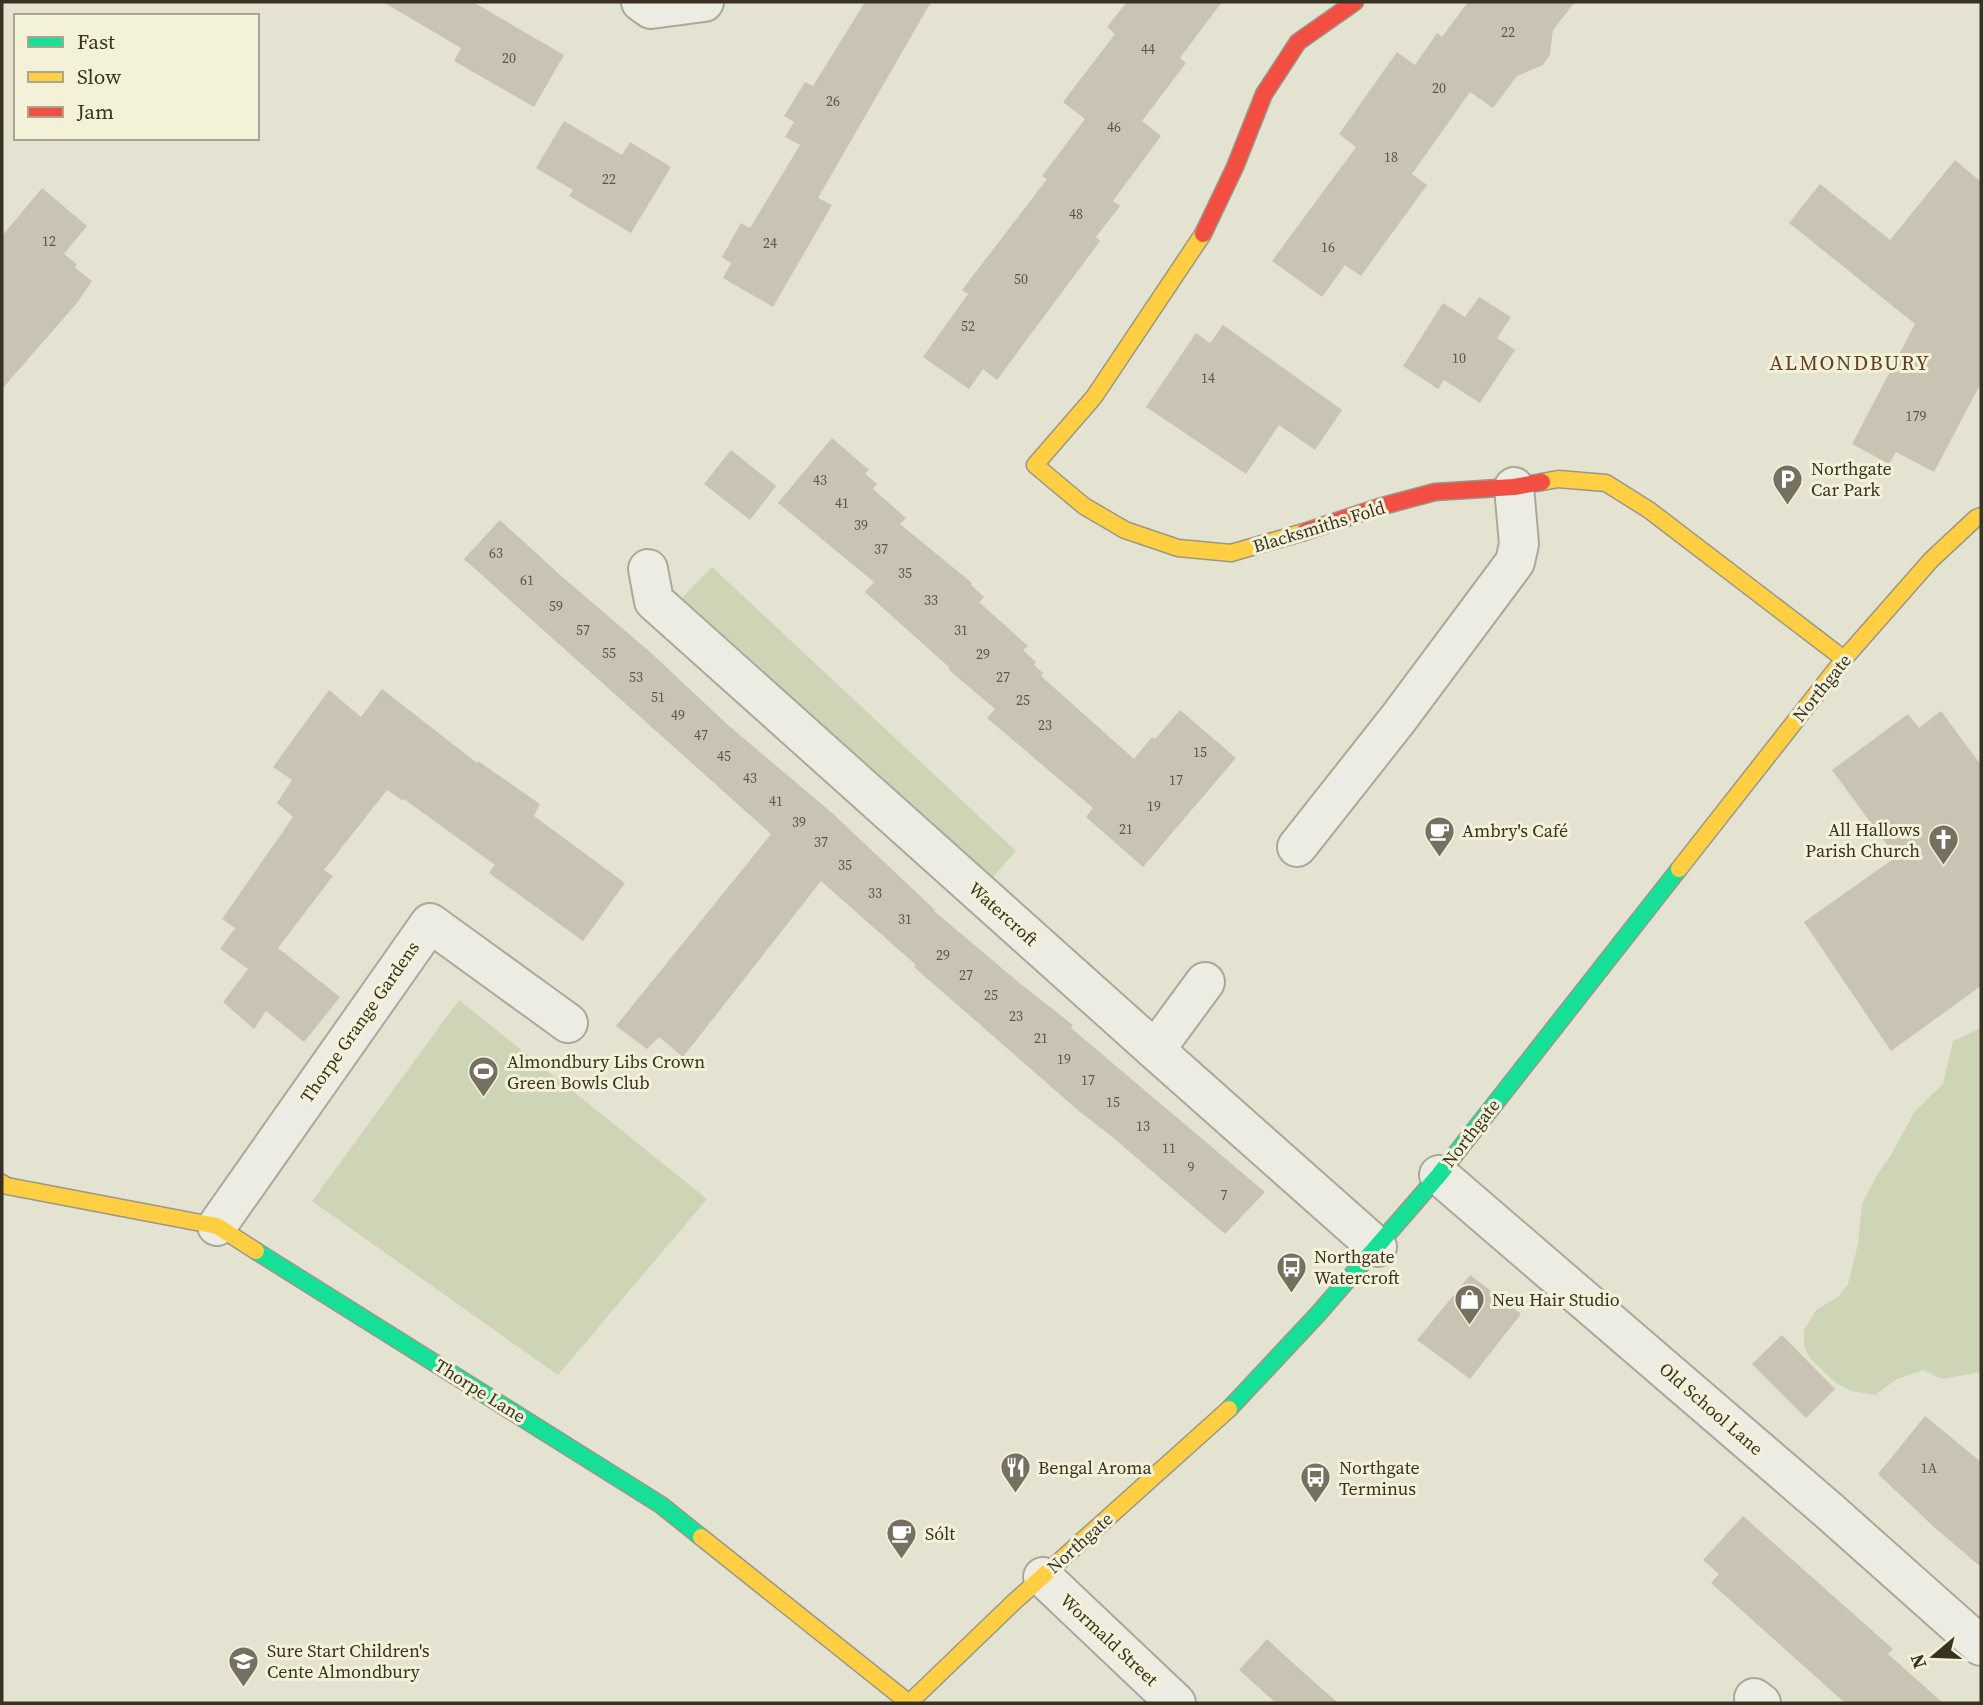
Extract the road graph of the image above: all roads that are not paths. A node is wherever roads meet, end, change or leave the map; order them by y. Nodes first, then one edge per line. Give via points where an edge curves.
1 (641, 2) edge
2 (704, 2) edge
3 (1355, 2) edge
4 (1514, 487) junction
5 (1981, 516) edge
6 (648, 569) dead end
7 (1844, 659) junction
8 (1297, 848) dead end
9 (1205, 982) dead end
10 (568, 1023) dead end
11 (1155, 1051) junction
12 (1438, 1175) junction
13 (2, 1183) edge
14 (217, 1226) junction
15 (1377, 1247) junction
16 (1043, 1577) junction
17 (1981, 1646) edge
18 (909, 1703) edge
19 (1176, 1703) edge

1 - 2 street via 651,9
3 - 4 street, Blacksmiths Fold via 1298,42 1264,94 1203,233 1094,397 1035,466 1084,506 1125,530 1178,548 1231,553 1435,492
4 - 7 street, Blacksmiths Fold via 1558,479 1606,483 1660,518
4 - 8 street via 1519,544 1515,562
5 - 7 street, Northgate via 1931,560
6 - 11 street, Watercroft via 654,601
7 - 12 street, Northgate
9 - 11 street
10 - 14 street, Thorpe Grange Gardens via 430,923
11 - 15 street, Watercroft
12 - 15 street, Northgate
12 - 17 street, Old School Lane
13 - 14 street, Thorpe Lane
14 - 18 street, Thorpe Lane via 661,1505
15 - 16 street, Northgate via 1217,1421
16 - 18 street, Northgate
16 - 19 street, Wormald Street

